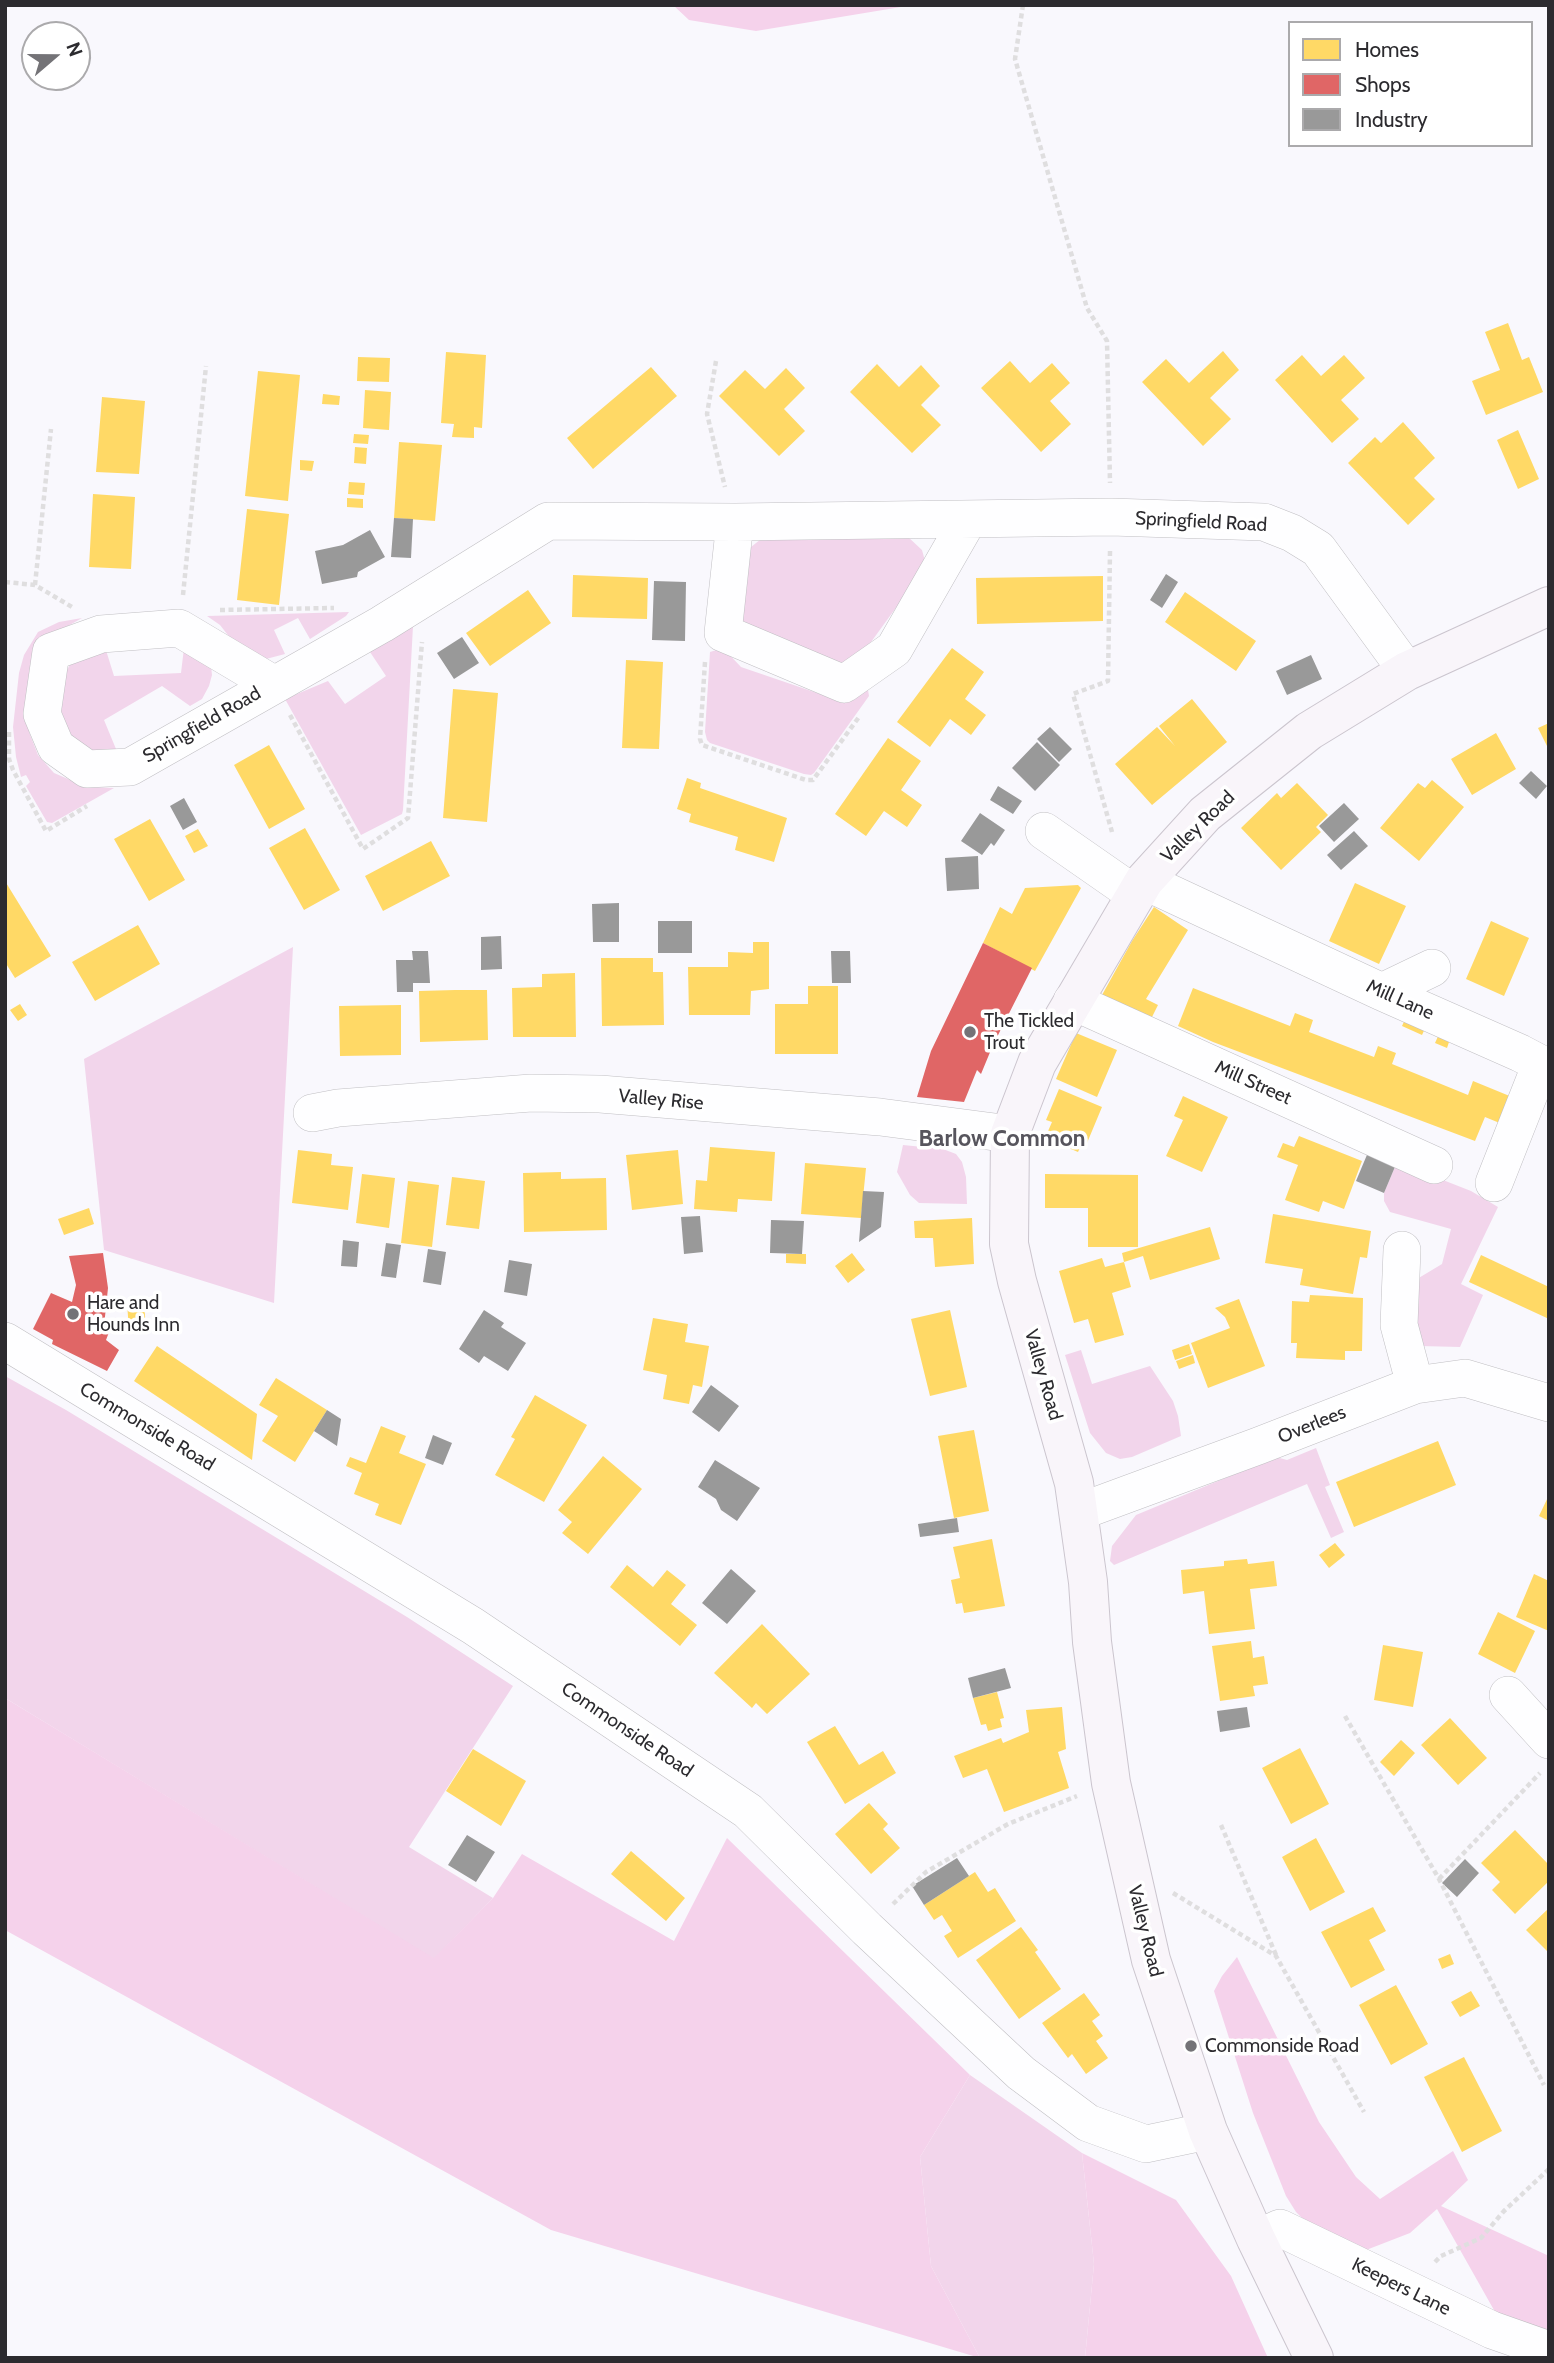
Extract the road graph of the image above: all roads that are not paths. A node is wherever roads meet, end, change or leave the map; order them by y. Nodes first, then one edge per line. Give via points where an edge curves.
1 (968, 520) junction
2 (734, 522) junction
3 (1549, 606) edge
4 (1407, 671) junction
5 (273, 684) junction
6 (1044, 831) dead end
7 (1140, 888) junction
8 (1432, 968) dead end
9 (1382, 992) junction
10 (1072, 1001) junction
11 (312, 1113) dead end
12 (1010, 1134) junction
13 (1434, 1166) dead end
14 (1494, 1183) dead end
15 (1402, 1250) dead end
16 (5, 1341) edge
17 (1415, 1385) junction
18 (1549, 1403) edge
19 (1079, 1512) junction
20 (1508, 1695) dead end
21 (1549, 1741) edge
22 (1208, 2131) junction
23 (1256, 2239) junction
24 (1549, 2350) edge
25 (1314, 2358) edge

1 - 2 street, Springfield Road
1 - 2 street via 894,649 844,684 723,632
1 - 4 street, Springfield Road via 1111,517 1264,522 1318,549
2 - 5 street, Springfield Road via 548,521 382,624
3 - 4 main road, Valley Road
4 - 7 main road, Valley Road via 1309,731 1205,814
5 - 5 street, Springfield Road via 180,619 102,635 51,652 42,714 56,747 87,769 130,766
6 - 7 street, Mill Lane
7 - 9 street, Mill Lane
7 - 10 main road, Valley Road
8 - 9 street
9 - 14 street, Mill Lane via 1541,1064
10 - 12 main road, Valley Road via 1037,1063
10 - 13 street, Mill Street
11 - 12 street, Valley Rise via 531,1093 600,1094 880,1117
12 - 19 main road, Valley Road via 1009,1244
15 - 17 street via 1399,1325
16 - 22 street, Commonside Road via 473,1626 748,1811 1021,2073 1088,2123 1146,2144
17 - 18 street, Overlees via 1465,1378
17 - 19 street, Overlees
19 - 22 main road, Valley Road via 1111,1783 1157,1980
20 - 21 street
22 - 23 main road, Valley Road
23 - 24 street, Keepers Lane via 1280,2228 1492,2330
23 - 25 main road, Valley Road

